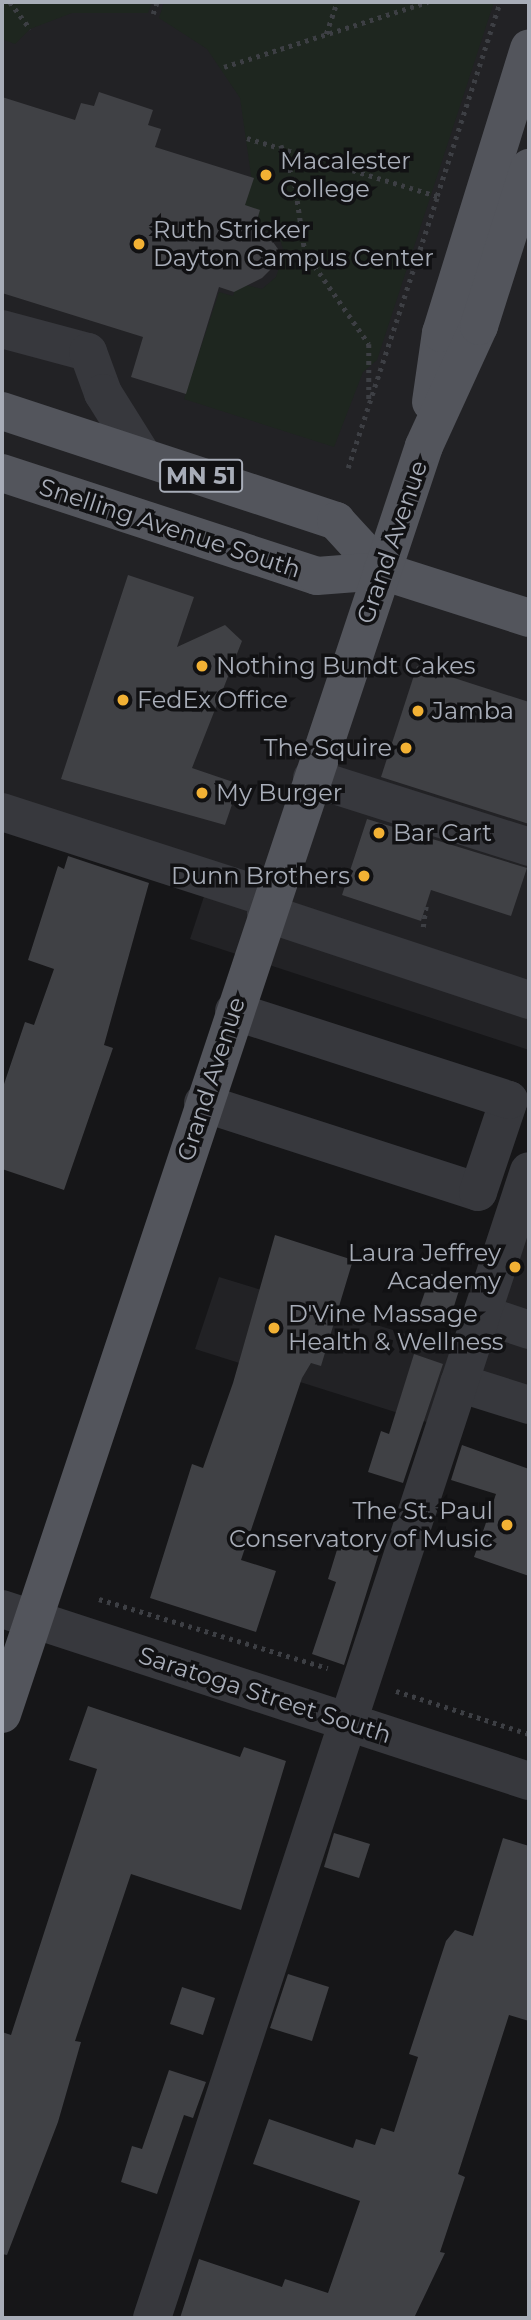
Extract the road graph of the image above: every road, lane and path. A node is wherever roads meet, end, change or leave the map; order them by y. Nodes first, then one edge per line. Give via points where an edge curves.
1 (10, 2) edge
2 (157, 2) edge
3 (337, 2) edge
4 (428, 2) edge
5 (499, 2) edge
6 (153, 15) dead end
7 (30, 29) dead end
8 (326, 35) junction
9 (529, 48) edge
10 (224, 68) dead end
11 (247, 138) dead end
12 (281, 144) junction
13 (529, 168) edge
14 (437, 197) junction
15 (2, 329) edge
16 (369, 404) junction
17 (2, 411) edge
18 (424, 446) junction
19 (143, 457) junction
20 (348, 468) dead end
21 (2, 473) edge
22 (382, 571) junction
23 (529, 618) edge
24 (312, 778) junction
25 (2, 812) edge
26 (529, 847) edge
27 (268, 906) junction
28 (426, 906) dead end
29 (424, 922) dead end
30 (529, 1000) edge
31 (234, 1011) junction
32 (203, 1103) junction
33 (529, 1171) edge
34 (482, 1314) junction
35 (529, 1330) edge
36 (459, 1383) junction
37 (529, 1405) edge
38 (99, 1599) dead end
39 (18, 1614) edge
40 (360, 1679) junction
41 (2, 1714) edge
42 (346, 1722) junction
43 (529, 1734) edge
44 (529, 1782) edge
45 (152, 2318) edge

1 - 7 path
2 - 6 path
3 - 8 path
4 - 8 path
5 - 14 path
8 - 10 path
9 - 18 main road, Grand Avenue via 441,333
11 - 12 path
12 - 14 path
12 - 16 path via 295,184 305,252 369,344
13 - 18 main road, Grand Avenue via 479,326
14 - 16 path
15 - 19 street via 88,352 103,393
16 - 20 path
17 - 19 main road, Snelling Avenue South / MN 51
18 - 22 main road, Grand Avenue
19 - 22 main road, Snelling Avenue South / MN 51 via 336,521
21 - 22 main road, Snelling Avenue South / MN 51 via 317,576
22 - 23 main road, Snelling Avenue South / MN 51
22 - 24 main road, Grand Avenue
24 - 26 street
24 - 27 main road, Grand Avenue
25 - 27 street
27 - 30 street
27 - 31 main road, Grand Avenue
28 - 29 path
31 - 32 main road, Grand Avenue
31 - 32 street via 509,1100 478,1192
32 - 39 main road, Grand Avenue
33 - 34 street
34 - 35 street
34 - 36 street
36 - 37 street
36 - 40 street
38 - 40 path
39 - 41 main road, Grand Avenue
39 - 42 street, Saratoga Street South
40 - 42 street
40 - 43 path
42 - 44 street, Saratoga Street South
42 - 45 street

